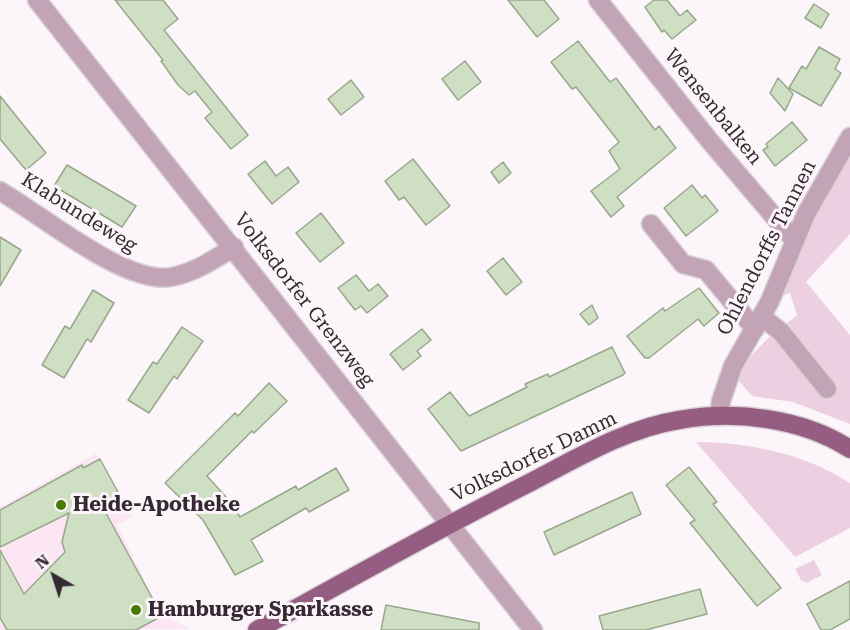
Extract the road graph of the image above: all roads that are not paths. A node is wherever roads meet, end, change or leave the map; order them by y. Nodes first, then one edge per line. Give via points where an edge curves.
1 (37, 0) edge
2 (598, 0) edge
3 (847, 148) edge
4 (0, 190) edge
5 (651, 224) dead end
6 (794, 240) junction
7 (234, 247) junction
8 (759, 323) junction
9 (827, 389) dead end
10 (719, 416) junction
11 (850, 449) edge
12 (449, 523) junction
13 (258, 630) edge
14 (533, 630) edge

1 - 7 street, Volksdorfer Grenzweg
2 - 6 street, Wensenbalken
3 - 6 street, Ohlendorffs Tannen
4 - 7 street, Klabundeweg via 141,276 171,277 202,266
5 - 8 street via 683,264 706,270
6 - 8 street, Ohlendorffs Tannen
7 - 12 street, Volksdorfer Grenzweg
8 - 9 street via 781,332
8 - 10 street, Ohlendorffs Tannen via 733,366
10 - 11 main road, Volksdorfer Damm via 803,427
10 - 12 main road, Volksdorfer Damm via 678,420 638,432
12 - 13 main road, Volksdorfer Damm
12 - 14 street, Volksdorfer Grenzweg

